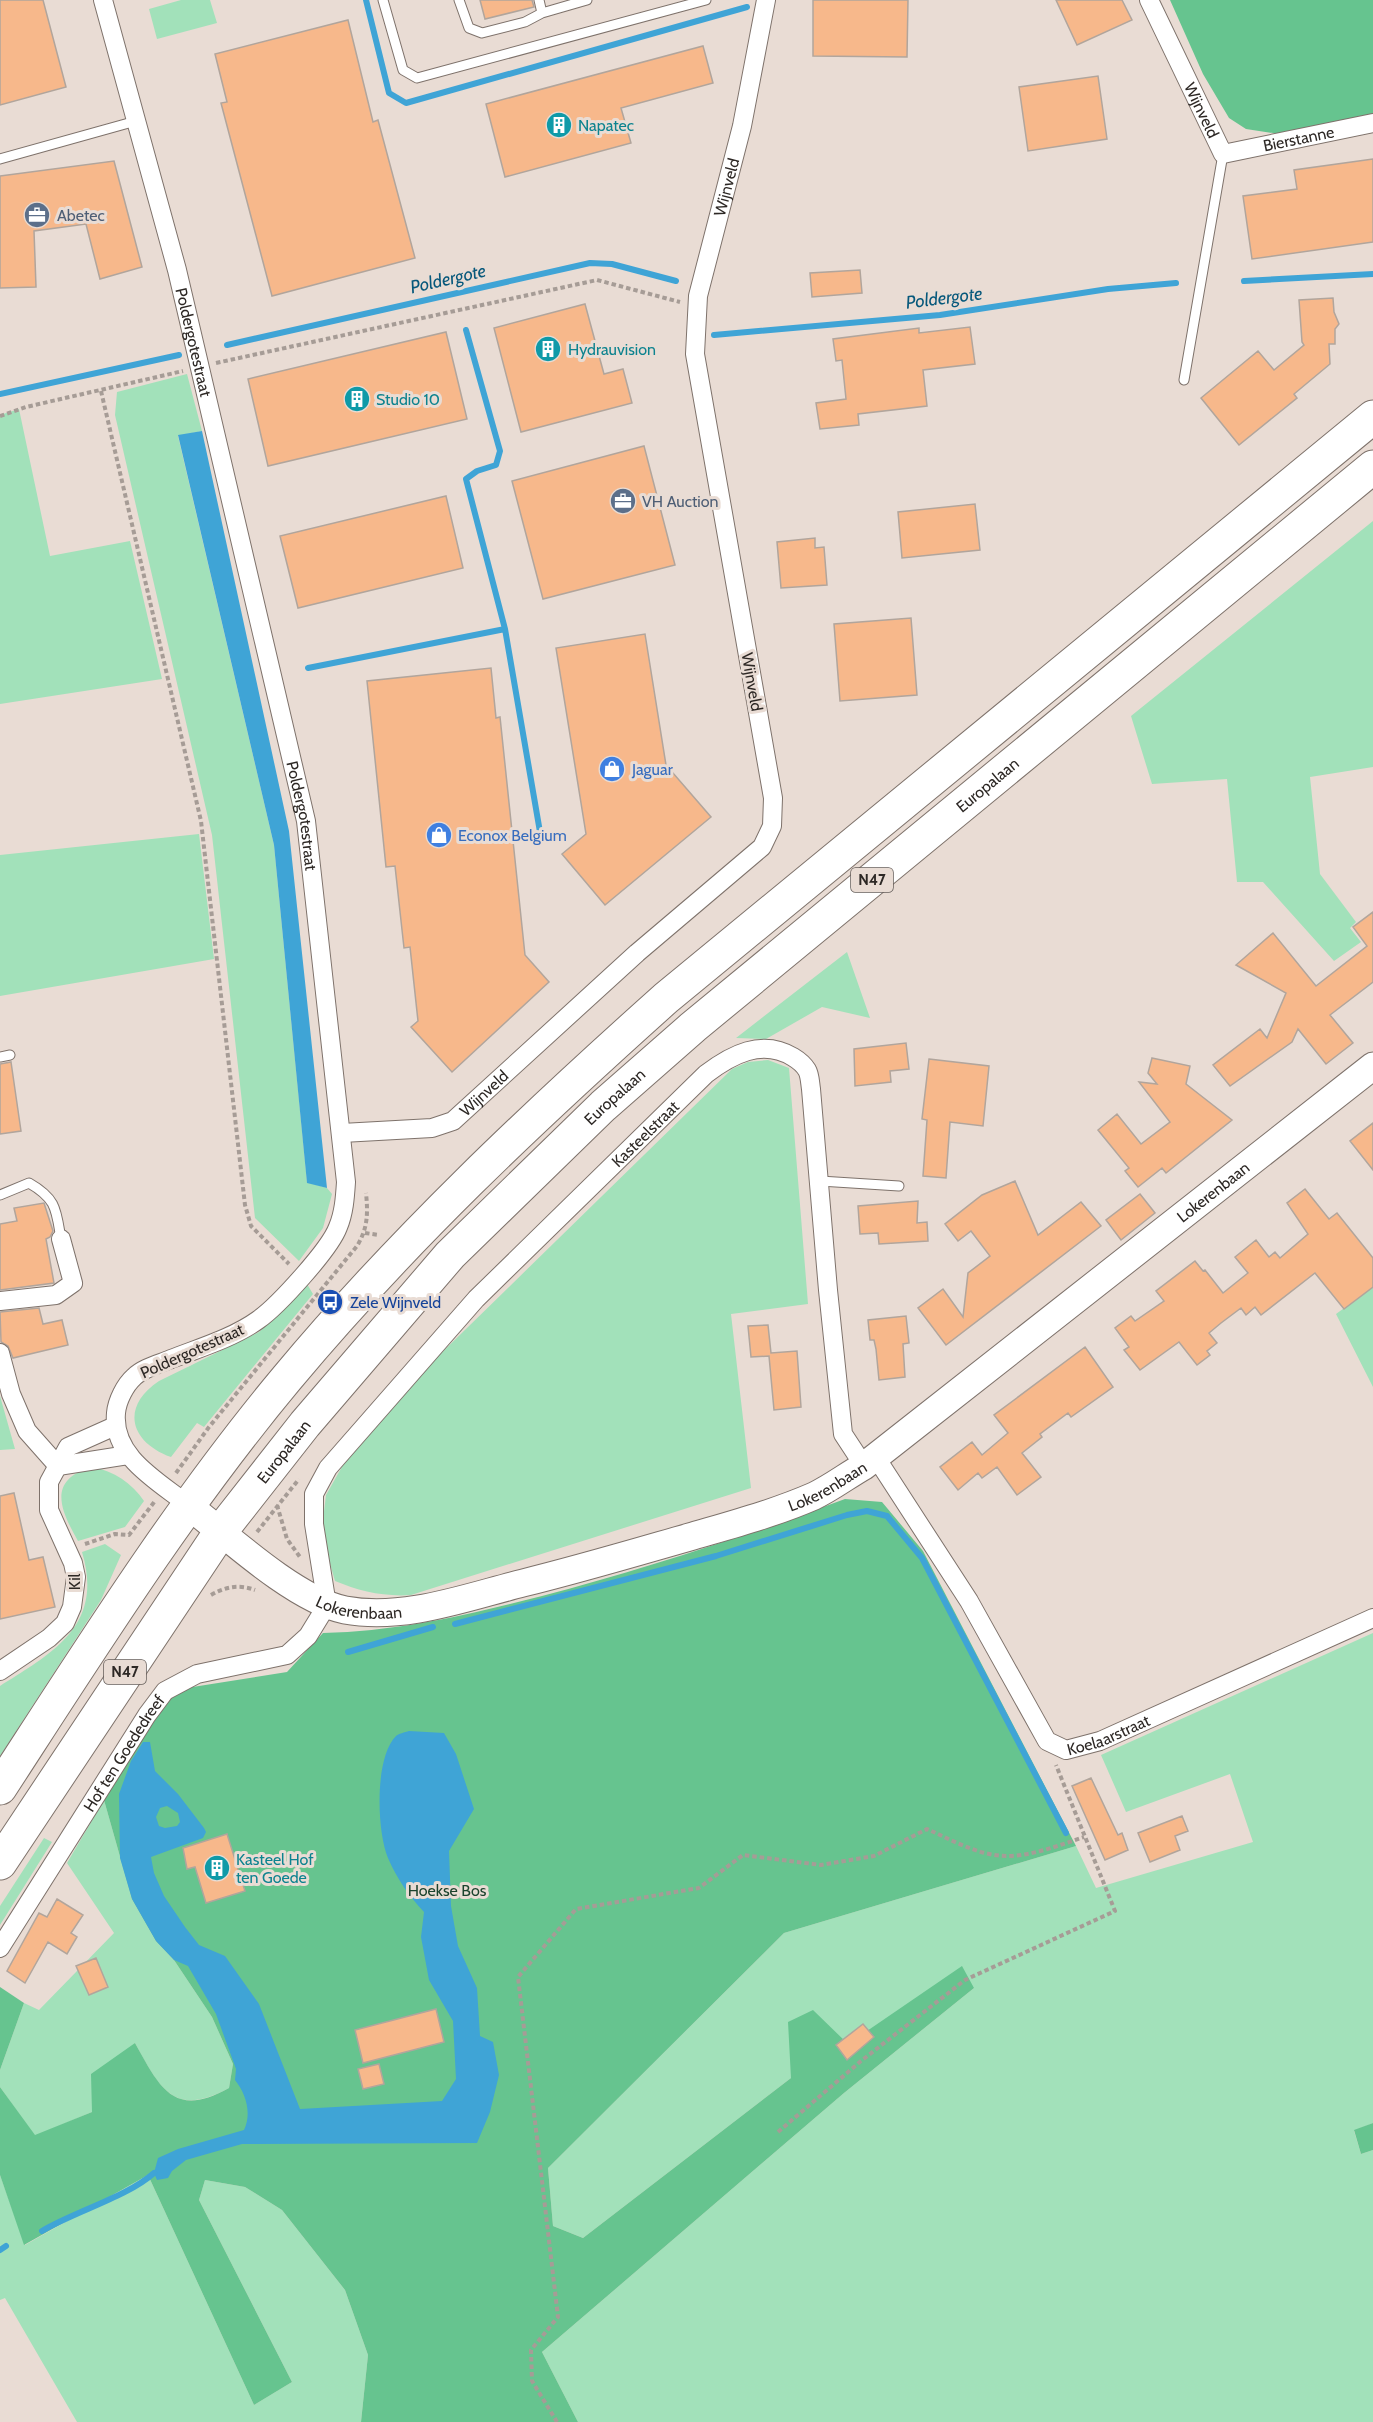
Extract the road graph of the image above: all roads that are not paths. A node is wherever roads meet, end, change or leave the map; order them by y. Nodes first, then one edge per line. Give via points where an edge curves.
1 (103, 0) edge
2 (383, 0) edge
3 (459, 0) edge
4 (539, 0) edge
5 (587, 0) edge
6 (706, 0) edge
7 (766, 0) edge
8 (1149, 0) edge
9 (542, 13) junction
10 (136, 121) junction
11 (1373, 123) edge
12 (1223, 154) junction
13 (0, 159) edge
14 (1184, 380) dead end
15 (1373, 417) edge
16 (1373, 467) edge
17 (1373, 1066) edge
18 (342, 1133) junction
19 (820, 1181) junction
20 (899, 1186) dead end
21 (0, 1195) edge
22 (61, 1239) joint
23 (0, 1301) edge
24 (0, 1353) edge
25 (115, 1426) junction
26 (128, 1455) junction
27 (870, 1461) junction
28 (58, 1466) junction
29 (177, 1496) junction
30 (221, 1531) junction
31 (327, 1605) junction
32 (1373, 1618) edge
33 (0, 1671) edge
34 (0, 1788) edge
35 (0, 1863) edge
36 (0, 1948) edge

1 - 10 street, Poldergotestraat
2 - 6 lane via 404,70 417,78
3 - 9 lane via 469,28 482,33 525,22
4 - 9 lane
5 - 9 lane
7 - 18 street, Wijnveld via 742,126 697,306 695,354 773,798 772,826 762,847 743,865 637,953 453,1121 432,1128
8 - 12 street, Wijnveld
10 - 13 lane
10 - 18 street, Poldergotestraat via 201,367 306,821
11 - 12 street, Bierstanne
12 - 14 lane
15 - 29 highway, N47 via 666,998 579,1076 462,1187
16 - 30 highway, Europalaan / N47 via 603,1106 450,1256 305,1424
17 - 27 street, Lokerenbaan
18 - 25 street, Poldergotestraat via 346,1182 338,1229 326,1248 259,1320 134,1377 119,1400
19 - 20 lane
19 - 27 street, Kasteelstraat via 843,1434
19 - 31 street, Kasteelstraat via 811,1089 807,1070 798,1060 766,1048 749,1050 706,1074 476,1299 328,1468 314,1494 314,1524
21 - 22 lane via 29,1183 43,1191 55,1203
22 - 23 street via 73,1283 56,1295
24 - 28 street via 11,1394 27,1431
25 - 26 street
25 - 28 street, Kil via 68,1447
26 - 28 street
26 - 29 street
27 - 31 street, Lokerenbaan via 816,1495 766,1514 584,1568 399,1612 347,1610
27 - 32 street, Koelaarstraat via 969,1601 1047,1740 1066,1750 1100,1741
28 - 33 street, Kil via 49,1482 49,1510 76,1577 72,1607 65,1623 49,1638
29 - 30 street, Lokerenbaan
29 - 34 highway, N47 via 145,1566
30 - 31 street, Lokerenbaan via 297,1588
30 - 35 highway, Europalaan / N47
31 - 36 street, Hof ten Goededreef via 308,1636 287,1655 197,1674 165,1691

